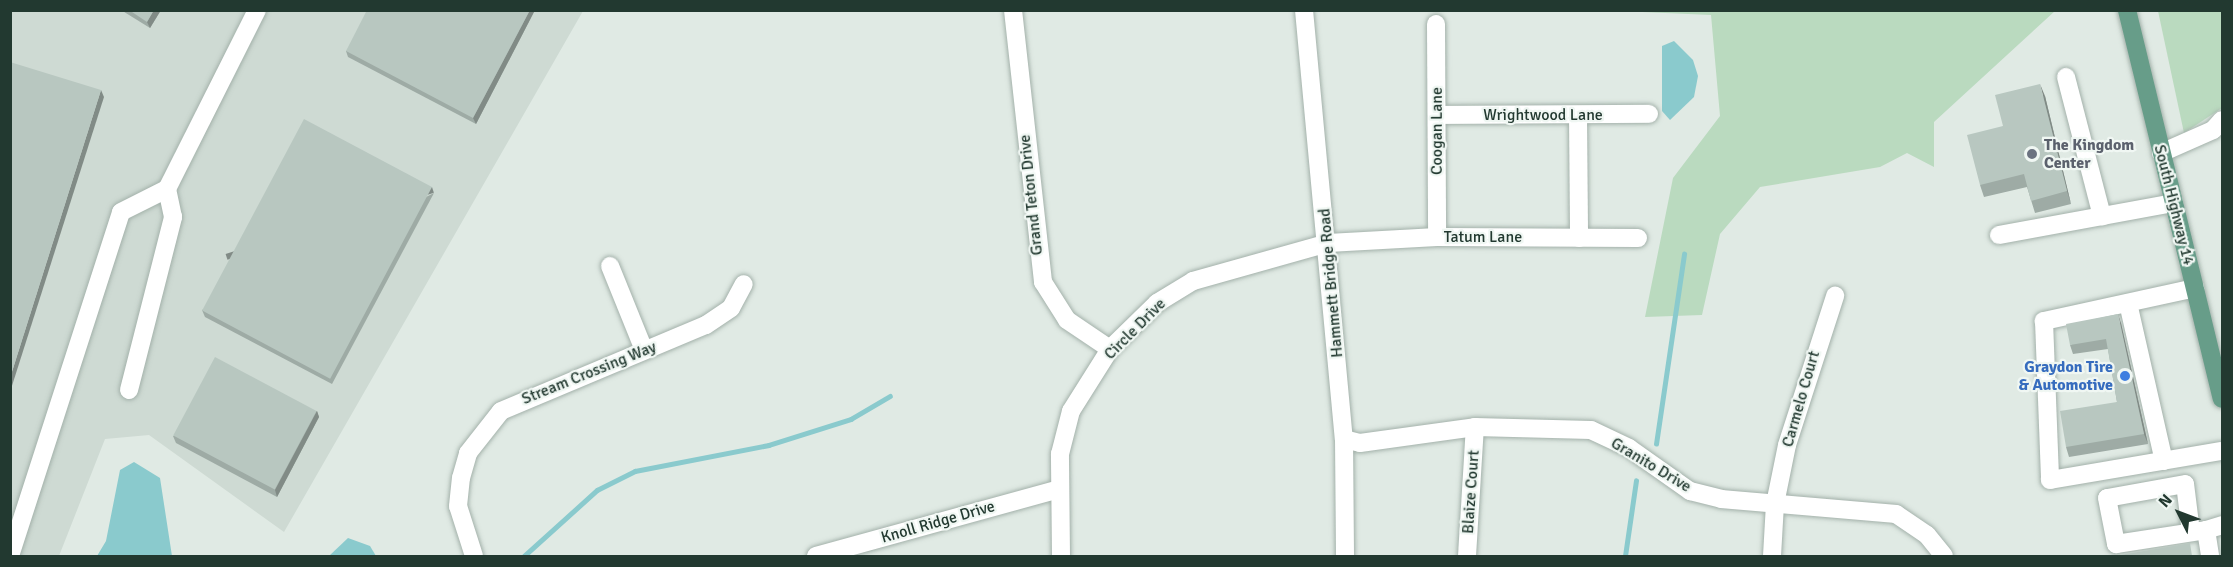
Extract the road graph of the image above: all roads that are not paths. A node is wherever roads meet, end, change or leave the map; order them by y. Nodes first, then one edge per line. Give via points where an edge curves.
1 (257, 10) edge
2 (1013, 10) edge
3 (1304, 10) edge
4 (2127, 10) edge
5 (1436, 24) dead end
6 (2066, 77) dead end
7 (1649, 114) dead end
8 (1437, 115) junction
9 (1578, 115) junction
10 (2223, 120) edge
11 (2162, 153) junction
12 (167, 189) junction
13 (2174, 203) junction
14 (2102, 216) junction
15 (1999, 235) dead end
16 (1437, 237) junction
17 (1579, 238) junction
18 (1638, 238) dead end
19 (1328, 243) junction
20 (610, 266) dead end
21 (744, 284) dead end
22 (2195, 288) junction
23 (1835, 296) dead end
24 (2128, 303) junction
25 (1110, 349) junction
26 (644, 350) junction
27 (129, 390) dead end
28 (2223, 399) edge
29 (1475, 427) junction
30 (1344, 438) junction
31 (2223, 451) edge
32 (2164, 461) junction
33 (1059, 489) junction
34 (1775, 504) junction
35 (2207, 529) edge
36 (2115, 550) edge
37 (10, 556) edge
38 (474, 556) edge
39 (816, 556) edge
40 (1061, 556) edge
41 (1345, 556) edge
42 (1467, 556) edge
43 (1772, 556) edge
44 (1944, 556) edge
45 (2210, 556) edge

1 - 12 street
2 - 25 street, Grand Teton Drive via 1043,282 1067,320
3 - 19 street, Hammett Bridge Road
4 - 11 main road, South Highway 14
5 - 8 street, Coogan Lane
6 - 14 street
7 - 9 street, Wrightwood Lane
8 - 9 street, Wrightwood Lane
8 - 16 street, Coogan Lane
9 - 17 street
10 - 11 street via 2213,130
11 - 13 main road, South Highway 14
12 - 27 street via 173,217
12 - 37 street via 121,212
13 - 14 street
13 - 22 main road, South Highway 14
14 - 15 street
16 - 17 street, Tatum Lane
16 - 19 street, Tatum Lane
17 - 18 street, Tatum Lane
19 - 25 street, Circle Drive via 1192,281 1157,303
19 - 30 street, Hammett Bridge Road
20 - 26 street
21 - 26 street, Stream Crossing Way via 731,308 706,326
22 - 24 street
22 - 28 main road, South Highway 14
23 - 34 street, Carmelo Court via 1807,370
24 - 32 street
24 - 32 street via 2044,321 2050,480
25 - 33 street, Circle Drive via 1067,422
26 - 38 street, Stream Crossing Way via 535,393 501,411 482,431 468,453 458,506
29 - 30 street, Granito Drive via 1360,443
29 - 34 street, Granito Drive via 1591,430 1629,448 1690,491
29 - 42 street, Blaize Court
30 - 41 street, Hammett Bridge Road
31 - 32 street
33 - 39 street, Knoll Ridge Drive
33 - 40 street, Circle Drive
34 - 43 street, Carmelo Court
34 - 44 street, Granito Drive via 1896,514 1927,535
35 - 36 street
35 - 36 street via 2184,484 2107,498
35 - 45 street

